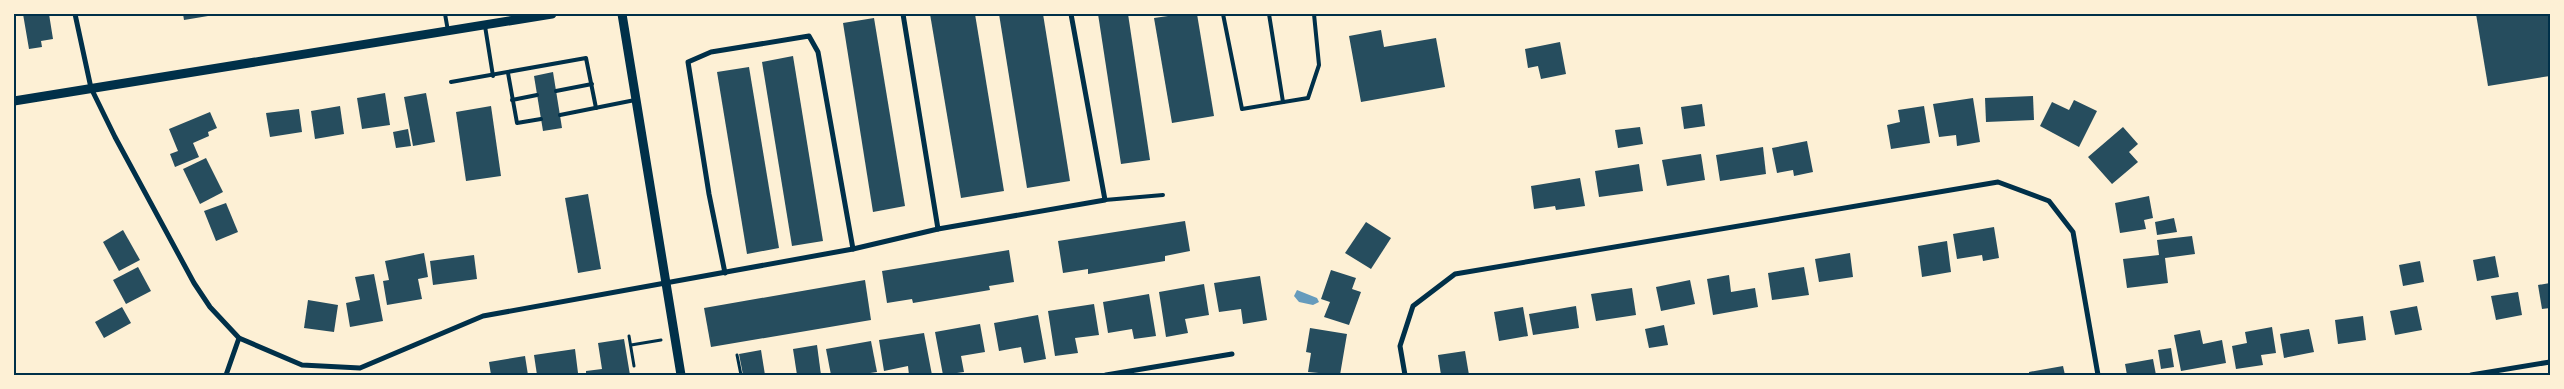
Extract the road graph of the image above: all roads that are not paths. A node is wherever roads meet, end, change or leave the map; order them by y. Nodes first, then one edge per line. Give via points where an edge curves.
1 (75, 14) edge
2 (445, 14) edge
3 (552, 14) edge
4 (622, 14) edge
5 (903, 14) edge
6 (1071, 14) edge
7 (1224, 14) edge
8 (1269, 14) edge
9 (1314, 14) edge
10 (529, 16) edge
11 (485, 24) junction
12 (448, 31) junction
13 (508, 73) junction
14 (493, 76) junction
15 (451, 82) dead end
16 (592, 84) junction
17 (92, 88) junction
18 (556, 91) dead end
19 (537, 95) dead end
20 (512, 100) junction
21 (638, 100) junction
22 (14, 101) edge
23 (1283, 102) junction
24 (596, 108) junction
25 (560, 115) dead end
26 (541, 118) dead end
27 (1163, 194) dead end
28 (1104, 200) junction
29 (938, 228) junction
30 (853, 249) junction
31 (725, 273) junction
32 (666, 284) junction
33 (239, 338) junction
34 (1232, 354) dead end
35 (2550, 362) edge
36 (226, 375) edge
37 (682, 375) edge
38 (1106, 375) edge
39 (1405, 375) edge
40 (2098, 375) edge
41 (2471, 375) edge

1 - 17 street
2 - 12 lane
3 - 10 street
4 - 21 street
5 - 29 street
6 - 28 street
7 - 23 lane via 1242,109
8 - 23 lane
9 - 23 lane via 1319,64 1308,98
10 - 11 street
11 - 12 street
11 - 14 lane
12 - 17 street
13 - 14 lane
13 - 16 lane via 586,58
13 - 20 lane
14 - 15 lane
16 - 18 lane
16 - 24 lane
17 - 22 street
17 - 33 street via 194,283 215,313
19 - 20 lane
20 - 26 lane via 517,123
21 - 24 lane
21 - 32 street
24 - 25 lane
27 - 28 lane
28 - 29 street
29 - 30 street
30 - 31 street
30 - 31 street via 818,52 809,36 711,52 688,62
31 - 32 street
32 - 33 street via 483,316 360,368 302,365
32 - 37 street
33 - 36 street
34 - 38 street
35 - 41 street
39 - 40 street via 1400,346 1414,306 1455,274 1998,182 2049,201 2073,232

